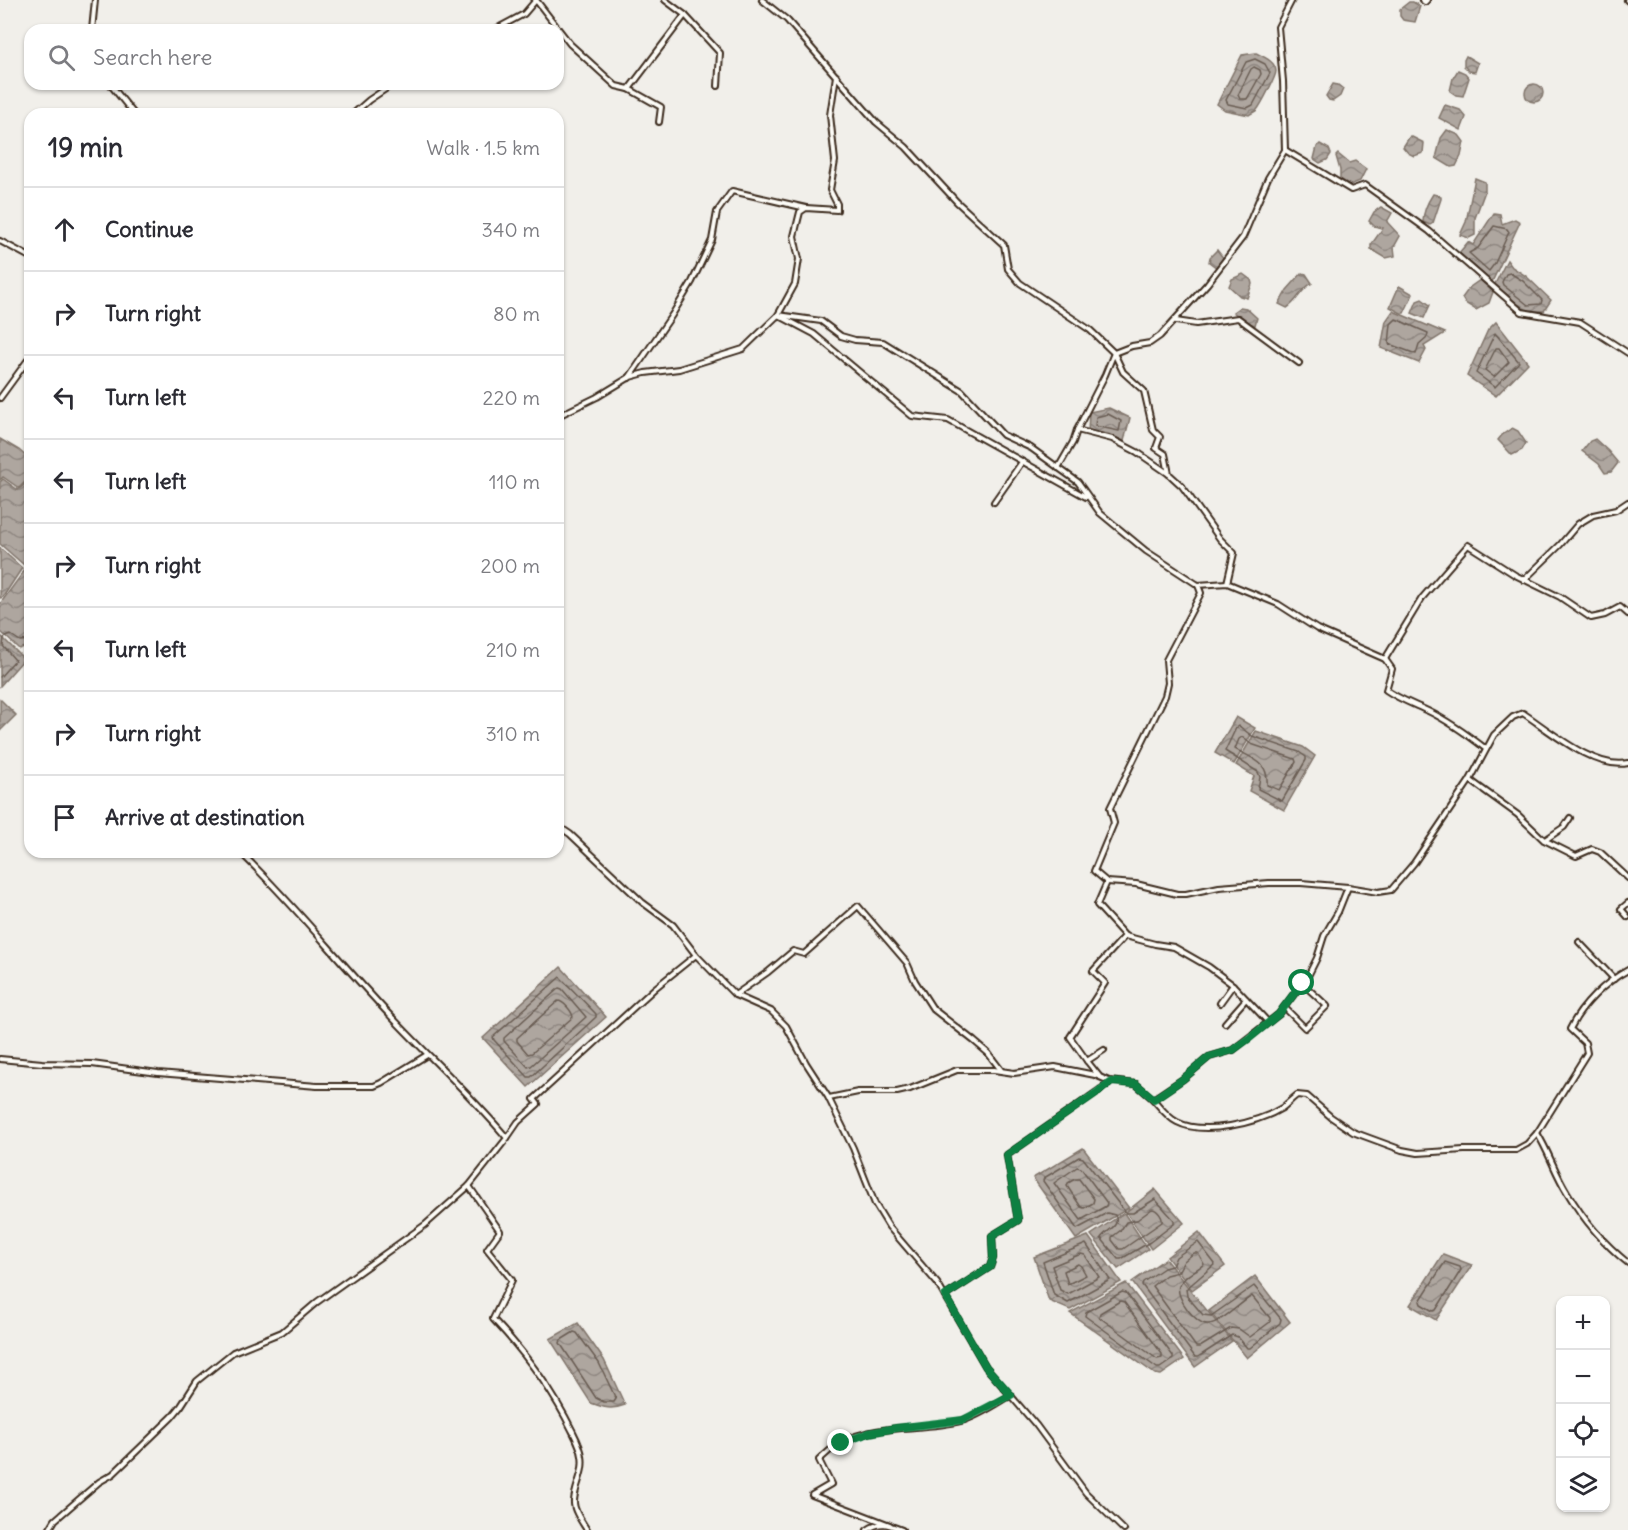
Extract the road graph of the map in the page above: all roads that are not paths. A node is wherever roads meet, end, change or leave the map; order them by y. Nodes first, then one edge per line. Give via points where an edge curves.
1 (95, 0) edge
2 (536, 0) edge
3 (665, 0) edge
4 (762, 0) edge
5 (1292, 0) edge
6 (1422, 0) edge
7 (1427, 0) edge
8 (685, 15) junction
9 (93, 24) edge
10 (505, 24) edge
11 (555, 24) edge
12 (564, 36) edge
13 (836, 76) junction
14 (718, 86) dead end
15 (629, 88) junction
16 (115, 90) edge
17 (384, 90) edge
18 (129, 108) edge
19 (360, 108) edge
20 (659, 122) dead end
21 (1285, 150) junction
22 (806, 208) junction
23 (0, 241) edge
24 (24, 254) edge
25 (778, 315) junction
26 (1175, 321) junction
27 (1628, 353) edge
28 (1114, 354) junction
29 (1299, 363) dead end
30 (24, 365) edge
31 (628, 378) junction
32 (0, 398) edge
33 (564, 413) edge
34 (1077, 430) junction
35 (1022, 462) junction
36 (1058, 468) junction
37 (1169, 474) junction
38 (1086, 497) dead end
39 (1628, 501) edge
40 (994, 502) dead end
41 (1524, 580) junction
42 (1227, 583) junction
43 (1198, 585) junction
44 (1628, 614) edge
45 (1385, 659) junction
46 (1486, 749) junction
47 (1628, 763) edge
48 (1470, 780) junction
49 (1570, 818) dead end
50 (564, 830) edge
51 (1544, 840) junction
52 (246, 858) edge
53 (1628, 878) edge
54 (1107, 882) junction
55 (1348, 887) junction
56 (1628, 903) edge
57 (1628, 918) edge
58 (1125, 936) junction
59 (1579, 942) dead end
60 (696, 955) junction
61 (1628, 970) edge
62 (1614, 979) junction
63 (1302, 983) junction
64 (1233, 985) junction
65 (735, 994) junction
66 (1246, 999) junction
67 (1220, 1003) dead end
68 (1327, 1006) junction
69 (1284, 1007) junction
70 (1333, 1011) dead end
71 (1268, 1022) junction
72 (1225, 1023) dead end
73 (1104, 1050) dead end
74 (427, 1055) junction
75 (0, 1059) edge
76 (1087, 1061) junction
77 (1002, 1071) junction
78 (1099, 1077) junction
79 (1112, 1082) junction
80 (829, 1098) junction
81 (1154, 1099) junction
82 (1538, 1133) junction
83 (507, 1138) junction
84 (469, 1186) junction
85 (1628, 1263) edge
86 (945, 1296) junction
87 (1011, 1395) junction
88 (890, 1525) junction
89 (1119, 1526) junction
90 (49, 1530) edge
91 (587, 1530) edge
92 (867, 1530) edge
93 (902, 1530) edge
94 (1114, 1530) edge
95 (1124, 1530) edge

1 - 9 street
2 - 10 street via 524,14
2 - 11 street
3 - 8 street
4 - 13 street via 787,20
5 - 21 street via 1278,27
6 - 7 street
8 - 14 street via 720,53
8 - 15 street
12 - 15 street via 616,86
13 - 22 street via 830,115 835,161 830,190 837,210
13 - 28 street via 876,122 1004,245 1008,269 1020,283 1090,330
15 - 20 street via 662,107
16 - 18 street
17 - 19 street
21 - 26 street via 1268,178 1243,237
21 - 27 street via 1351,190 1365,185 1429,231 1522,312 1580,322
22 - 25 street via 800,213 794,236 799,259 795,284
22 - 31 street via 732,191 717,212 712,240 692,282
23 - 24 street
25 - 31 street via 743,349 679,369
25 - 35 street via 814,334 912,416 948,420
25 - 36 street via 821,321 841,336 855,340 883,342 962,391 1003,435 1031,448
26 - 28 street via 1150,343
26 - 29 street via 1196,324 1238,318
28 - 34 street
28 - 37 street via 1123,372 1144,391 1153,430 1160,437 1156,448 1164,454
30 - 32 street
31 - 33 street
34 - 36 street
34 - 37 street via 1112,439
35 - 38 street
35 - 40 street
36 - 43 street via 1078,482 1100,513 1146,551
37 - 42 street via 1234,553
39 - 41 street via 1616,510 1593,515 1578,524
41 - 44 street via 1591,618 1620,607
41 - 45 street via 1468,545 1422,598
42 - 43 street
42 - 45 street via 1278,604 1317,629
43 - 54 street via 1201,593 1166,660 1165,696 1110,808 1114,823 1094,871
45 - 46 street via 1392,669 1386,690 1446,721
46 - 47 street via 1500,729 1523,713 1605,763
46 - 48 street
48 - 51 street via 1518,815
48 - 55 street via 1391,890
49 - 51 street
50 - 60 street via 642,902 673,925
51 - 53 street via 1576,856 1592,849 1600,852
52 - 74 street
54 - 55 street via 1186,894 1269,883
54 - 58 street via 1096,904
55 - 63 street
56 - 57 street via 1621,909
58 - 64 street via 1174,947
58 - 76 street via 1093,971 1105,983 1070,1037
59 - 62 street
60 - 65 street
60 - 83 street via 534,1099 538,1104
61 - 62 street
62 - 82 street via 1577,1014 1570,1029 1585,1043 1587,1053
63 - 68 street
63 - 69 street
64 - 66 street
64 - 67 street
65 - 77 street via 792,951 804,954 858,906 907,963 933,1009 988,1053
65 - 80 street via 771,1011 786,1026
66 - 71 street
66 - 72 street
68 - 69 street via 1305,1028
68 - 70 street
69 - 71 street
71 - 81 street via 1233,1050 1209,1057
73 - 76 street
74 - 75 street via 374,1086 336,1087
74 - 83 street
76 - 78 street
77 - 78 street via 1055,1067
77 - 80 street via 957,1070 897,1092 858,1092
78 - 79 street
79 - 81 street via 1136,1084
79 - 86 street via 1007,1155 1018,1220 992,1236 990,1267
80 - 86 street via 854,1148 874,1204
81 - 82 street via 1178,1123 1201,1129 1262,1118 1297,1095 1307,1096 1353,1132 1418,1153 1516,1150
82 - 85 street via 1579,1210 1610,1249
83 - 84 street
84 - 90 street via 425,1225 316,1302 282,1332 233,1352 197,1381 172,1416 113,1474 55,1520
84 - 91 street via 500,1231 487,1249 512,1280 493,1319 523,1351 579,1444 582,1469 574,1501
86 - 87 street via 986,1367
87 - 88 street via 963,1420 869,1433 841,1443 819,1460 831,1484 812,1495
87 - 89 street via 1086,1493
88 - 92 street via 877,1524
88 - 93 street
89 - 94 street
89 - 95 street

